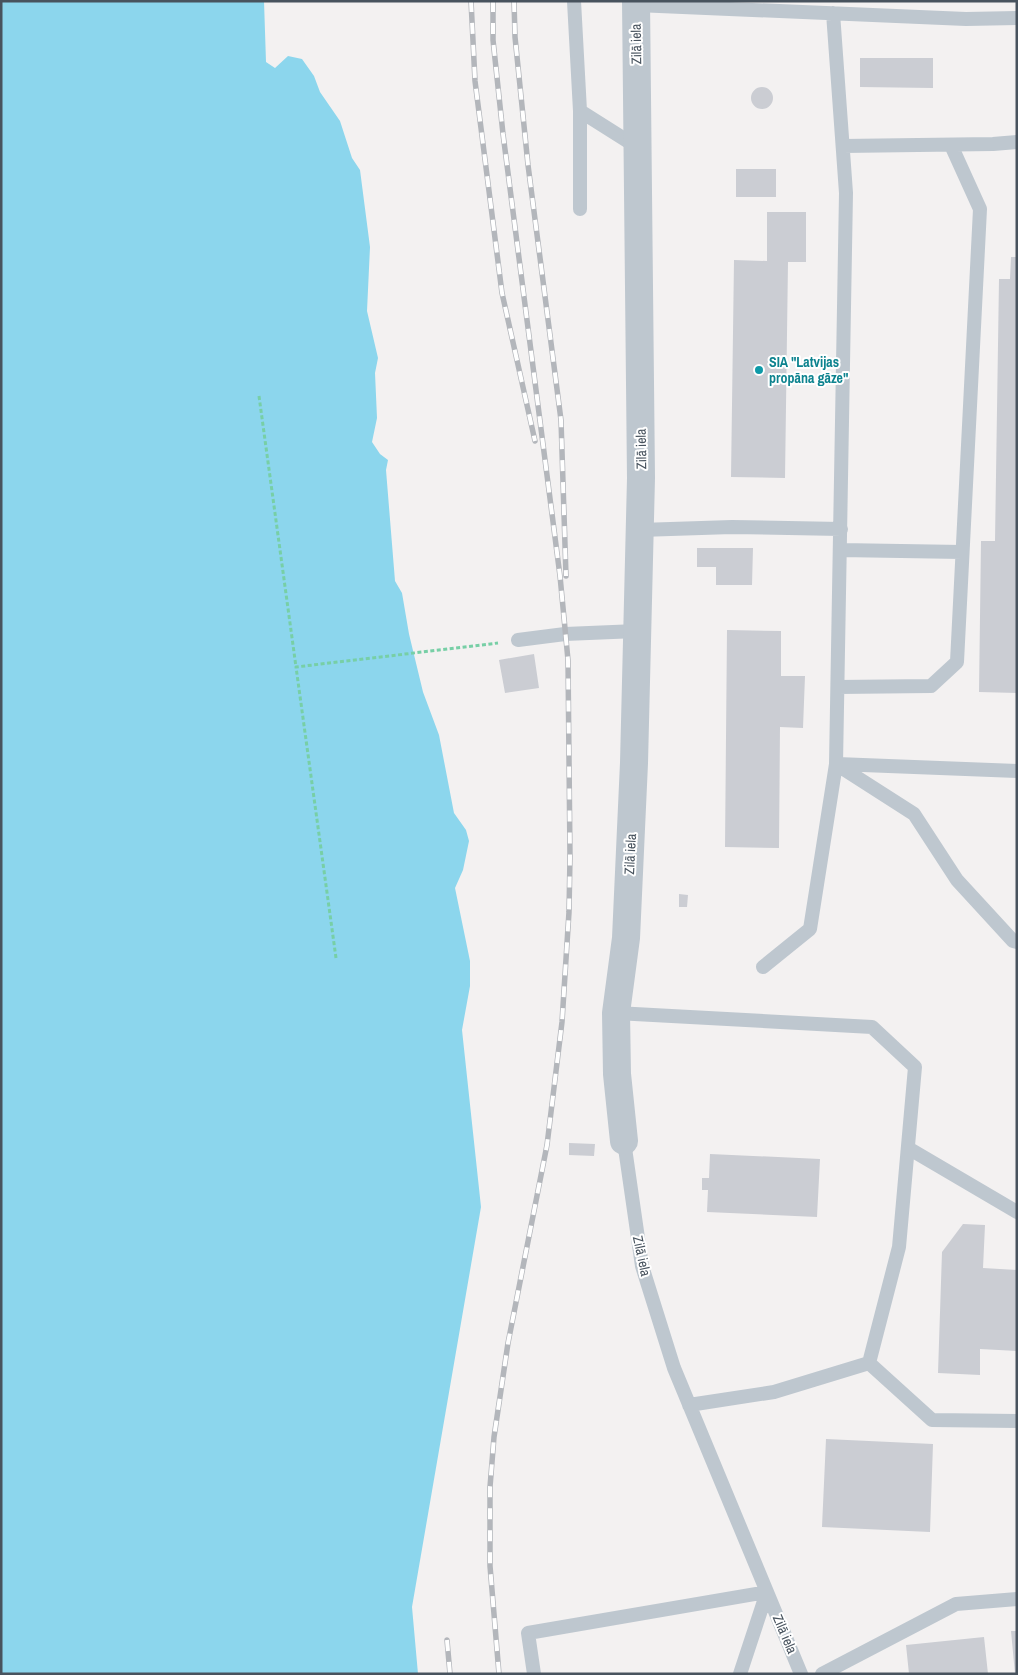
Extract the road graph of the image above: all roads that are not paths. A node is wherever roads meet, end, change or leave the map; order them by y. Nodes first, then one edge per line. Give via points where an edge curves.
1 (574, 1) edge
2 (636, 3) edge
3 (833, 14) junction
4 (1017, 18) edge
5 (580, 111) junction
6 (1017, 142) edge
7 (951, 145) junction
8 (843, 146) junction
9 (637, 147) junction
10 (580, 209) dead end
11 (841, 529) junction
12 (640, 530) junction
13 (840, 550) junction
14 (962, 552) junction
15 (637, 631) junction
16 (518, 640) road end
17 (838, 687) junction
18 (836, 764) junction
19 (1017, 771) edge
20 (1017, 942) edge
21 (764, 966) dead end
22 (616, 1013) junction
23 (624, 1141) joint
24 (908, 1148) junction
25 (1017, 1212) edge
26 (869, 1363) junction
27 (689, 1404) junction
28 (1017, 1421) edge
29 (766, 1592) junction
30 (1017, 1599) edge
31 (534, 1674) edge
32 (740, 1674) edge
33 (801, 1674) edge
34 (822, 1674) edge

1 - 5 lane
2 - 3 lane
2 - 9 street, Zilā iela
3 - 4 lane
3 - 8 lane
5 - 9 lane
5 - 10 lane
6 - 7 lane
7 - 8 lane
7 - 14 lane via 980,210
8 - 11 lane via 846,193
9 - 12 street, Zilā iela
11 - 12 lane via 732,527
11 - 13 lane
12 - 15 street, Zilā iela
13 - 14 lane
13 - 17 lane
14 - 17 lane via 957,662 931,686
15 - 16 lane
15 - 22 street, Zilā iela via 626,938
17 - 18 lane
18 - 19 lane
18 - 20 lane via 914,814 957,880
18 - 21 lane via 810,929
22 - 23 street, Zilā iela via 617,1074
22 - 24 lane via 872,1027 915,1067
23 - 27 lane, Zilā iela via 642,1266 674,1368
24 - 25 lane
24 - 26 lane via 899,1247
26 - 27 lane via 774,1392
26 - 28 lane via 932,1420
27 - 29 lane, Zilā iela
29 - 31 lane via 528,1633
29 - 32 lane
29 - 33 lane, Zilā iela
30 - 34 lane via 956,1604

